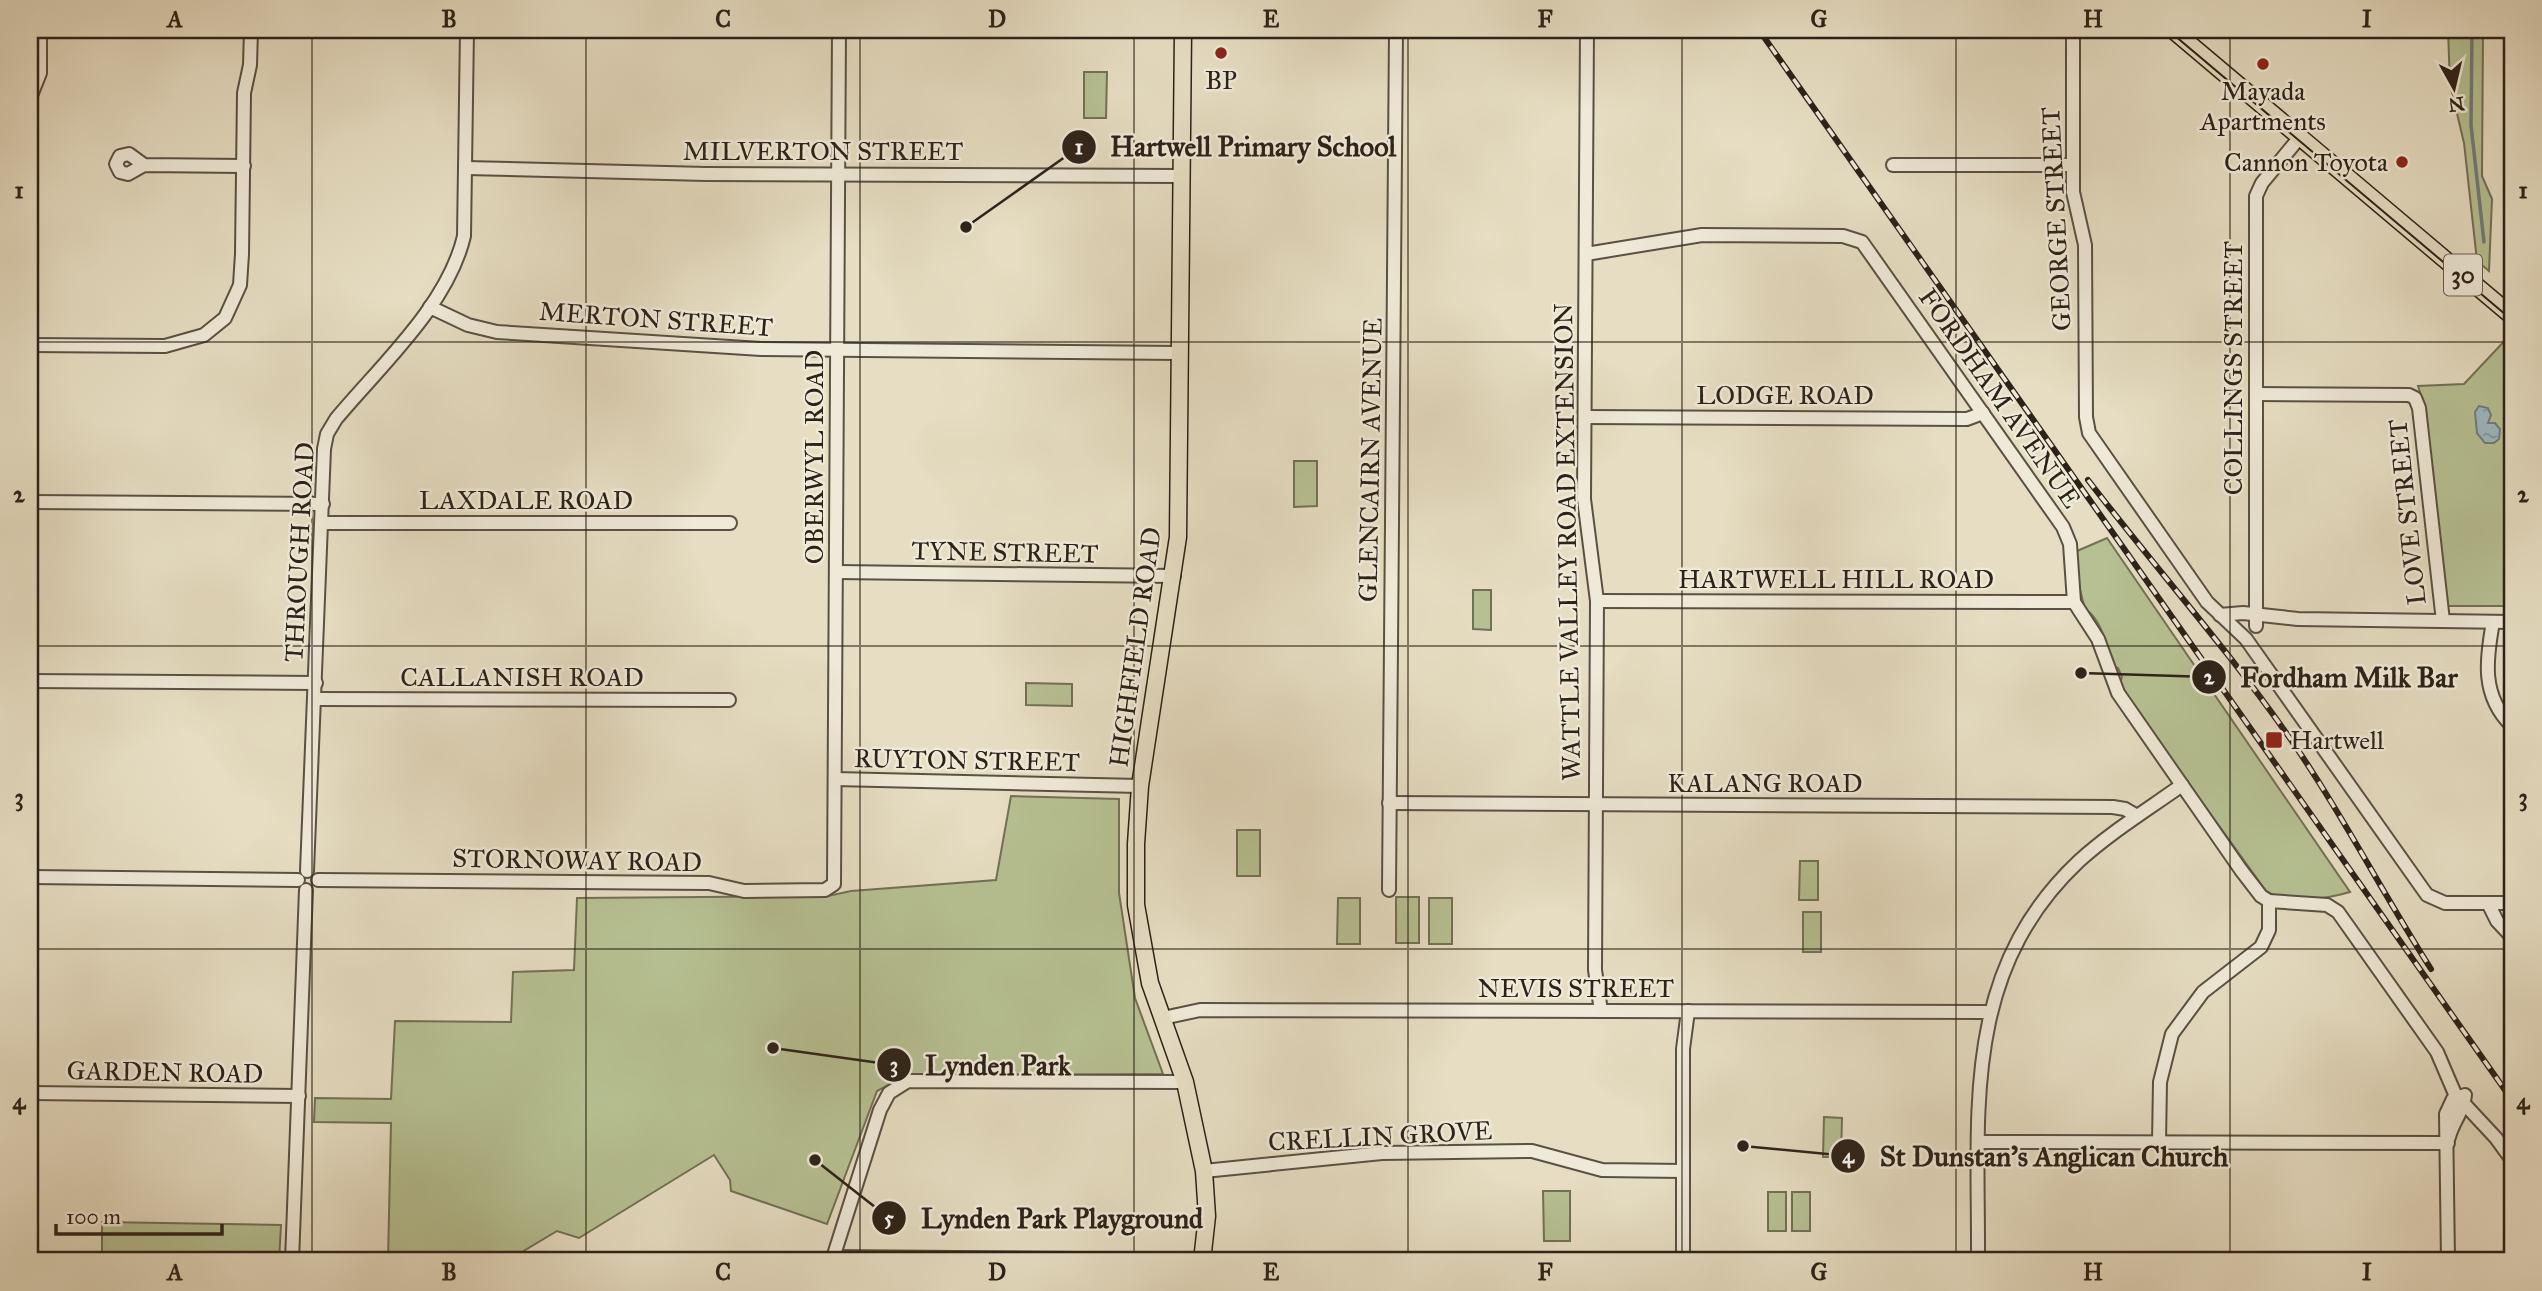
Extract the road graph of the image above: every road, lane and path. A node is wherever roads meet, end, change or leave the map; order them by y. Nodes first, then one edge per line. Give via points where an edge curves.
1 (40, 30) edge
2 (251, 30) edge
3 (467, 30) edge
4 (839, 30) edge
5 (1183, 30) edge
6 (1396, 30) edge
7 (1587, 30) edge
8 (2073, 30) edge
9 (2173, 30) edge
10 (30, 97) edge
11 (2300, 137) junction
12 (1893, 164) dead end
13 (144, 165) dead end
14 (2072, 165) junction
15 (244, 166) junction
16 (466, 169) junction
17 (839, 173) junction
18 (1180, 176) junction
19 (1586, 254) junction
20 (430, 307) junction
21 (2512, 316) edge
22 (30, 345) edge
23 (837, 351) junction
24 (1178, 354) junction
25 (2256, 394) junction
26 (1983, 413) junction
27 (1585, 417) junction
28 (30, 502) edge
29 (323, 505) junction
30 (322, 523) junction
31 (730, 523) dead end
32 (837, 572) junction
33 (1174, 576) junction
34 (1597, 601) junction
35 (2074, 602) junction
36 (2220, 615) junction
37 (2256, 620) junction
38 (2443, 621) junction
39 (2493, 622) junction
40 (2512, 622) edge
41 (2246, 639) junction
42 (30, 681) edge
43 (316, 683) junction
44 (315, 699) junction
45 (729, 700) dead end
46 (2512, 726) edge
47 (835, 779) junction
48 (2182, 785) junction
49 (1140, 786) junction
50 (1390, 803) junction
51 (1595, 806) junction
52 (2137, 816) junction
53 (30, 877) edge
54 (304, 880) junction
55 (834, 884) joint
56 (1389, 890) dead end
57 (2269, 901) junction
58 (2500, 903) edge
59 (2510, 934) edge
60 (1595, 1011) junction
61 (1682, 1011) junction
62 (1989, 1012) junction
63 (1163, 1018) junction
64 (1185, 1082) junction
65 (30, 1093) edge
66 (299, 1096) junction
67 (2462, 1099) junction
68 (2449, 1140) junction
69 (1979, 1142) junction
70 (2159, 1143) junction
71 (2512, 1160) edge
72 (1204, 1171) junction
73 (1683, 1171) junction
74 (833, 1259) edge
75 (292, 1261) edge
76 (1202, 1261) edge
77 (1683, 1261) edge
78 (1978, 1261) edge
79 (2448, 1261) edge

1 - 10 street via 40,73
2 - 15 street via 244,93
3 - 16 street, THROUGH ROAD
4 - 17 street, OBERWYL ROAD
5 - 18 main road, HIGHFIELD ROAD
6 - 50 street, GLENCAIRN AVENUE
7 - 19 street, WATTLE VALLEY ROAD EXTENSION
8 - 14 street, GEORGE STREET
9 - 11 main road, 30
11 - 21 main road, 30
11 - 25 street, COLLINGS STREET via 2256,193
12 - 14 street
13 - 15 street
14 - 36 street, GEORGE STREET via 2073,197 2085,239 2088,429
15 - 22 street via 240,285 225,318 204,335 165,346
16 - 17 street, MILVERTON STREET
16 - 20 street, THROUGH ROAD via 459,259
17 - 18 street, MILVERTON STREET
17 - 23 street, OBERWYL ROAD
18 - 24 main road, HIGHFIELD ROAD
19 - 26 street, FORDHAM AVENUE via 1702,235 1855,237
19 - 27 street, WATTLE VALLEY ROAD EXTENSION
20 - 23 street, MERTON STREET via 468,326 497,332
20 - 29 street, THROUGH ROAD via 327,433
23 - 24 street, MERTON STREET
23 - 32 street, OBERWYL ROAD
24 - 33 main road, HIGHFIELD ROAD
25 - 37 street, COLLINGS STREET
25 - 38 street, LOVE STREET via 2415,398
26 - 27 street, LODGE ROAD via 1967,419
26 - 35 street, FORDHAM AVENUE via 2067,533
27 - 34 street, WATTLE VALLEY ROAD EXTENSION via 1584,509
28 - 29 street
29 - 30 street, THROUGH ROAD
30 - 31 street, LAXDALE ROAD
30 - 43 street, THROUGH ROAD
32 - 33 street, TYNE STREET
32 - 47 street, OBERWYL ROAD
33 - 49 main road, HIGHFIELD ROAD
34 - 35 street, HARTWELL HILL ROAD
34 - 51 street, WATTLE VALLEY ROAD EXTENSION
35 - 48 street, FORDHAM AVENUE via 2098,639 2118,693
36 - 37 street
36 - 41 street, GEORGE STREET
37 - 38 street
37 - 41 street
38 - 39 street
39 - 40 street
39 - 46 street via 2486,663 2488,684 2497,708
41 - 58 street, GEORGE STREET via 2427,895 2440,902
42 - 43 street
43 - 44 street, THROUGH ROAD
44 - 45 street, CALLANISH ROAD
44 - 54 street, THROUGH ROAD
47 - 49 street, RUYTON STREET
47 - 55 street, OBERWYL ROAD
48 - 52 street
48 - 57 street, FORDHAM AVENUE via 2258,893
49 - 63 main road, HIGHFIELD ROAD via 1136,905 1150,983
50 - 51 street, KALANG ROAD
50 - 56 street, GLENCAIRN AVENUE
51 - 52 street, KALANG ROAD via 2113,807
51 - 60 street, WATTLE VALLEY ROAD EXTENSION
52 - 62 street via 2086,856 2043,901 2017,943
53 - 54 street
54 - 55 street, STORNOWAY ROAD via 313,872 318,880 709,883 744,891 825,890
54 - 66 street, THROUGH ROAD
57 - 67 street via 2335,908 2437,1052
57 - 70 street via 2269,930 2261,947 2203,992 2172,1034 2160,1082
58 - 59 street
60 - 61 street, NEVIS STREET
60 - 63 street, NEVIS STREET via 1200,1010
61 - 62 street, NEVIS STREET
61 - 73 street
62 - 69 street via 1980,1072
63 - 64 main road, HIGHFIELD ROAD
64 - 72 main road, HIGHFIELD ROAD
64 - 74 street via 908,1081 889,1093 880,1110
65 - 66 street, GARDEN ROAD
66 - 75 street, THROUGH ROAD
67 - 68 street
67 - 71 street
68 - 70 street
68 - 79 street
69 - 70 street
69 - 78 street
72 - 73 street, CRELLIN GROVE via 1382,1153 1506,1152 1545,1153 1602,1170
72 - 76 main road, HIGHFIELD ROAD via 1207,1216
73 - 77 street
74 - 76 street

